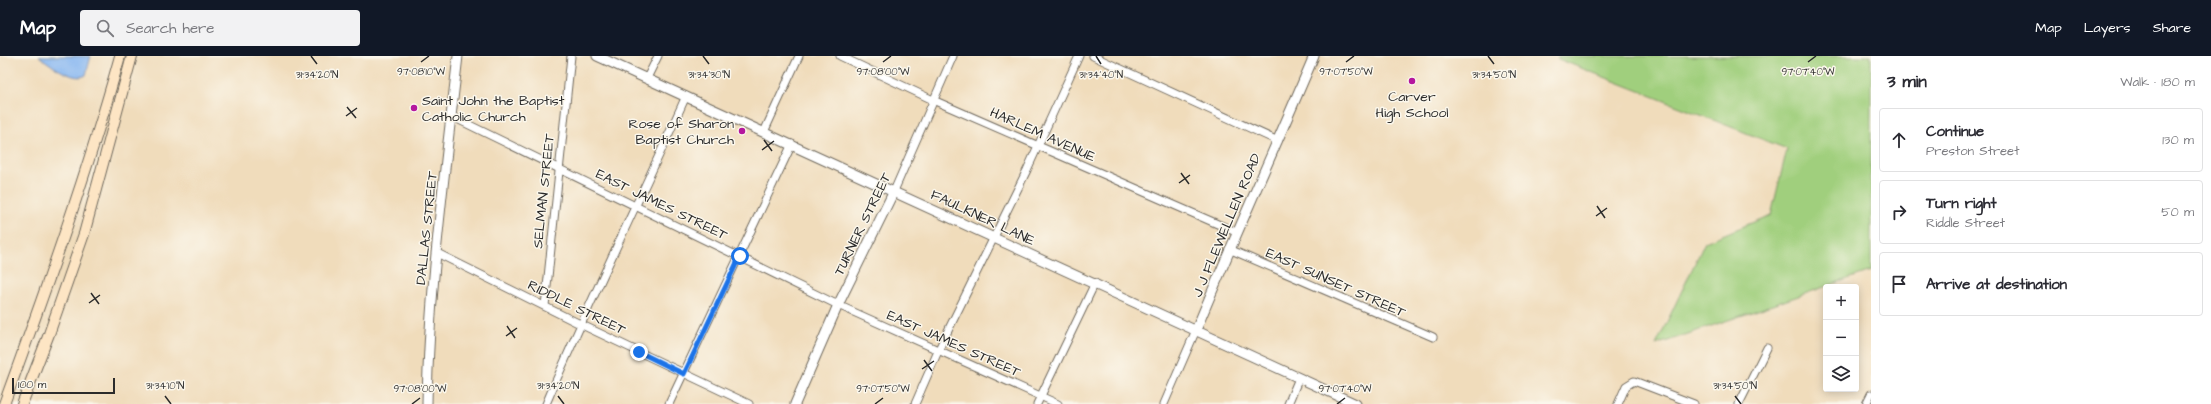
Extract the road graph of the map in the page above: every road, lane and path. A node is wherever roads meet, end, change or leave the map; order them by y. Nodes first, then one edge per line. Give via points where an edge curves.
1 (120, 56) edge
2 (132, 56) edge
3 (458, 56) edge
4 (571, 56) edge
5 (597, 56) edge
6 (658, 56) edge
7 (799, 56) edge
8 (840, 56) edge
9 (953, 56) edge
10 (1079, 56) edge
11 (1093, 56) edge
12 (1314, 56) edge
13 (648, 78) junction
14 (686, 96) junction
15 (933, 100) junction
16 (451, 116) junction
17 (764, 132) junction
18 (1278, 141) junction
19 (792, 144) junction
20 (1038, 146) junction
21 (558, 169) junction
22 (894, 191) junction
23 (637, 207) junction
24 (1236, 232) junction
25 (994, 238) junction
26 (1229, 249) junction
27 (437, 253) junction
28 (740, 256) junction
29 (1095, 283) junction
30 (838, 305) junction
31 (544, 306) junction
32 (580, 324) junction
33 (1196, 330) junction
34 (1433, 337) dead end
35 (1767, 348) dead end
36 (939, 349) junction
37 (684, 374) junction
38 (1299, 378) junction
39 (1871, 394) edge
40 (1040, 396) junction
41 (4, 404) edge
42 (22, 404) edge
43 (427, 404) edge
44 (546, 404) edge
45 (669, 404) edge
46 (749, 404) edge
47 (795, 404) edge
48 (915, 404) edge
49 (1037, 404) edge
50 (1058, 404) edge
51 (1164, 404) edge
52 (1288, 404) edge
53 (1356, 404) edge
54 (1618, 404) edge
55 (1694, 404) edge
56 (1739, 404) edge
57 (1866, 404) edge

1 - 41 main road via 60,247
2 - 42 main road via 84,234 50,334
3 - 16 street, DALLAS STREET
4 - 21 street, SELMAN STREET
5 - 13 street, FAULKNER LANE
6 - 13 street
7 - 17 street
8 - 15 street, HARLEM AVENUE
9 - 15 street, TURNER STREET
10 - 20 street
11 - 18 street
12 - 18 street, J J FLEWELLEN ROAD
13 - 14 street, FAULKNER LANE
14 - 17 street, FAULKNER LANE
14 - 23 street
15 - 20 street, HARLEM AVENUE
15 - 22 street, TURNER STREET
16 - 21 street, EAST JAMES STREET
16 - 27 street, DALLAS STREET
17 - 19 street, FAULKNER LANE
18 - 24 street, J J FLEWELLEN ROAD
19 - 22 street, FAULKNER LANE
19 - 28 street
20 - 24 street, HARLEM AVENUE
20 - 25 street
21 - 23 street, EAST JAMES STREET
21 - 31 street, SELMAN STREET
22 - 25 street, FAULKNER LANE
22 - 30 street, TURNER STREET
23 - 28 street, EAST JAMES STREET
23 - 32 street
24 - 26 street, J J FLEWELLEN ROAD
25 - 29 street, FAULKNER LANE
25 - 36 street
26 - 33 street, J J FLEWELLEN ROAD
26 - 34 street, EAST SUNSET STREET
27 - 31 street, RIDDLE STREET
27 - 43 street, DALLAS STREET via 429,339
28 - 30 street, EAST JAMES STREET
28 - 37 street
29 - 33 street, FAULKNER LANE
29 - 40 street
30 - 36 street, EAST JAMES STREET
30 - 47 street, TURNER STREET
31 - 32 street, RIDDLE STREET
32 - 37 street, RIDDLE STREET
32 - 44 street
33 - 38 street, FAULKNER LANE
33 - 51 street, J J FLEWELLEN ROAD
35 - 56 street
36 - 40 street, EAST JAMES STREET
36 - 48 street
37 - 45 street
37 - 46 street, RIDDLE STREET
38 - 52 street
38 - 53 street, FAULKNER LANE
39 - 57 street
40 - 49 street
40 - 50 street, EAST JAMES STREET
54 - 55 street via 1630,382 1639,382

